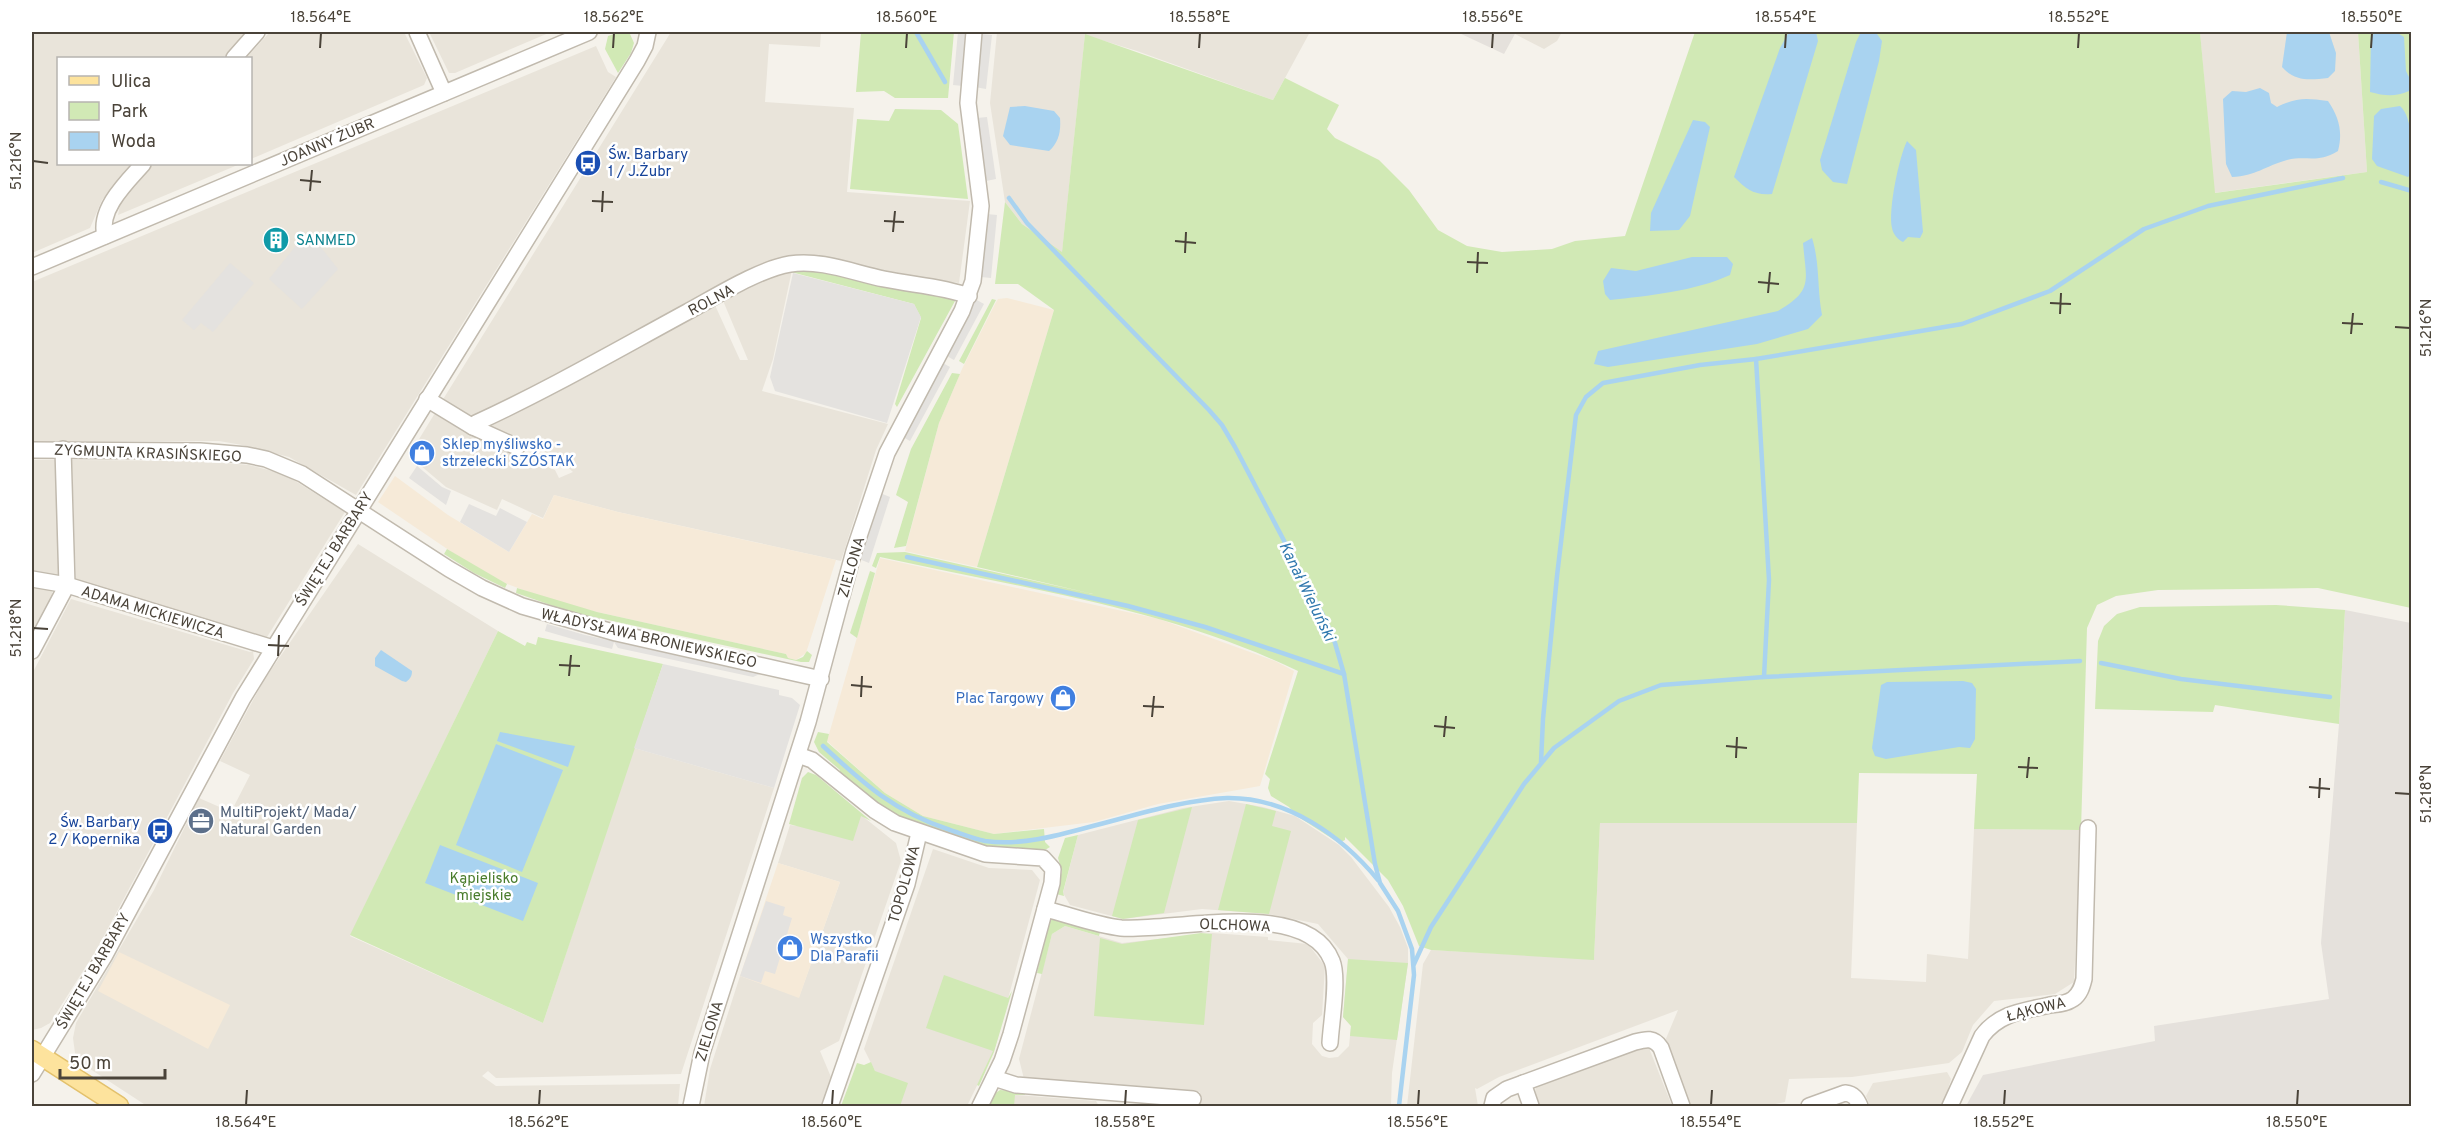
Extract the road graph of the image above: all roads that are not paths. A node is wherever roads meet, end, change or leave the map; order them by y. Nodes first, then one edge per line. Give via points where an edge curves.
1 (257, 32) edge
2 (417, 32) edge
3 (589, 32) edge
4 (648, 32) edge
5 (974, 32) edge
6 (235, 57) edge
7 (444, 93) junction
8 (142, 165) edge
9 (105, 236) junction
10 (32, 267) edge
11 (969, 296) junction
12 (427, 399) junction
13 (473, 427) junction
14 (517, 447) dead end
15 (63, 449) junction
16 (32, 450) edge
17 (359, 510) junction
18 (32, 579) edge
19 (67, 585) junction
20 (273, 648) junction
21 (32, 651) edge
22 (821, 679) junction
23 (798, 755) junction
24 (2088, 828) dead end
25 (919, 833) junction
26 (1045, 909) junction
27 (1330, 1043) dead end
28 (37, 1054) edge
29 (32, 1074) edge
30 (994, 1078) junction
31 (1522, 1083) junction
32 (1110, 1099) edge
33 (1193, 1099) dead end
34 (119, 1107) edge
35 (691, 1107) edge
36 (830, 1107) edge
37 (980, 1107) edge
38 (1492, 1107) edge
39 (1531, 1107) edge
40 (1682, 1107) edge
41 (1809, 1107) edge
42 (1860, 1107) edge
43 (1950, 1107) edge

1 - 6 street
2 - 7 street
3 - 7 street, JOANNY ŻUBR
4 - 12 street, ŚWIĘTEJ BARBARY via 637,61
5 - 11 street, ZIELONA via 968,103 981,206
7 - 9 street, JOANNY ŻUBR
8 - 9 street via 115,196 103,227
9 - 10 street, JOANNY ŻUBR
11 - 13 street, ROLNA via 824,265 787,264 715,297
11 - 22 street, ZIELONA via 887,453 854,551
12 - 13 street
12 - 17 street, ŚWIĘTEJ BARBARY
13 - 14 street
15 - 16 street, ZYGMUNTA KRASIŃSKIEGO
15 - 17 street, ZYGMUNTA KRASIŃSKIEGO via 248,455 302,474
15 - 19 street
17 - 20 street, ŚWIĘTEJ BARBARY
17 - 22 street, WŁADYSŁAWA BRONIEWSKIEGO via 458,574 522,606 616,633
18 - 19 street, ADAMA MICKIEWICZA
19 - 20 street, ADAMA MICKIEWICZA
19 - 21 street
20 - 28 street, ŚWIĘTEJ BARBARY via 105,955
22 - 23 street, ZIELONA
23 - 25 street, TOPOLOWA via 812,760 885,818
23 - 35 street, ZIELONA via 702,1053
24 - 43 street, ŁĄKOWA via 2082,988 2072,1000 2015,1012 1989,1027
25 - 26 street via 985,854 1043,858 1049,862 1053,875
25 - 36 street, TOPOLOWA via 907,884
26 - 27 street, OLCHOWA via 1122,928 1236,922 1283,927 1311,935 1326,950 1334,968
26 - 30 street via 1011,1034
28 - 29 street, ŚWIĘTEJ BARBARY
28 - 34 main road
30 - 32 street
30 - 37 street
31 - 38 street via 1498,1093
31 - 39 street
31 - 40 street via 1648,1039 1659,1044
32 - 33 street
41 - 42 street via 1845,1093 1857,1098

